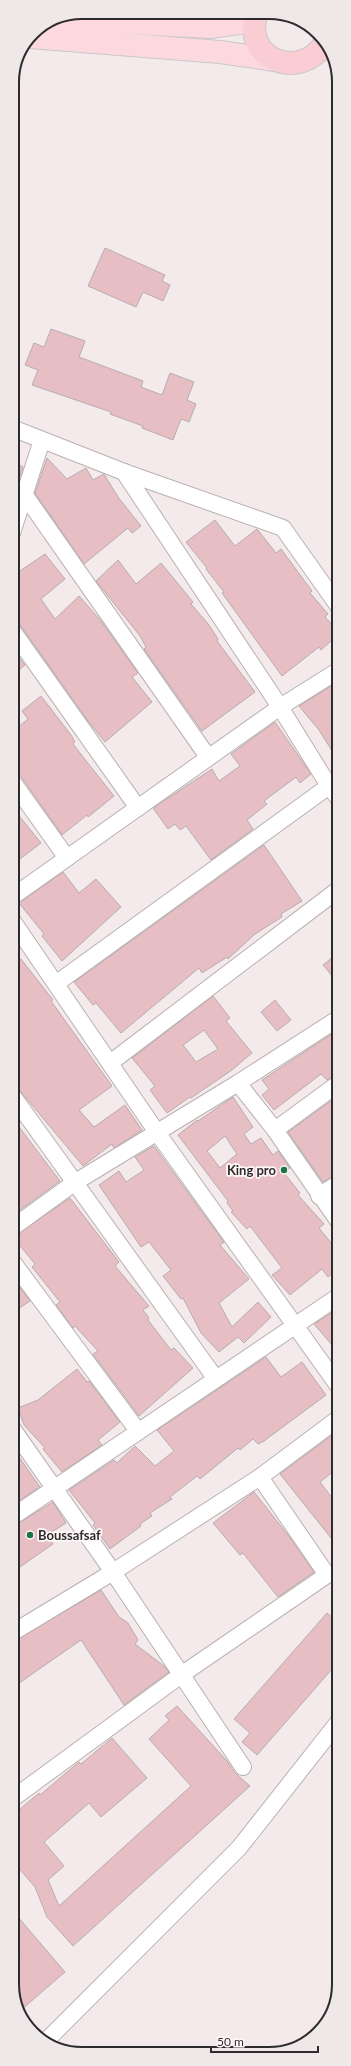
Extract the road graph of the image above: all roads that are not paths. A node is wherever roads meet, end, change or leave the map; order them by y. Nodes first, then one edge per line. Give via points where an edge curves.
1 (246, 19) edge
2 (255, 19) edge
3 (70, 20) edge
4 (37, 38) edge
5 (321, 47) edge
6 (327, 58) edge
7 (275, 60) junction
8 (298, 63) junction
9 (19, 431) edge
10 (42, 440) junction
11 (124, 472) junction
12 (24, 494) junction
13 (19, 510) edge
14 (332, 597) edge
15 (19, 640) edge
16 (332, 674) edge
17 (280, 707) junction
18 (208, 758) junction
19 (329, 786) junction
20 (332, 790) edge
21 (19, 791) edge
22 (138, 808) junction
23 (67, 858) junction
24 (19, 891) edge
25 (332, 894) edge
26 (19, 930) edge
27 (57, 984) junction
28 (332, 1023) edge
29 (110, 1063) junction
30 (238, 1083) junction
31 (332, 1088) edge
32 (19, 1105) edge
33 (275, 1130) junction
34 (156, 1131) junction
35 (74, 1183) junction
36 (332, 1188) edge
37 (319, 1196) junction
38 (332, 1213) edge
39 (19, 1223) edge
40 (19, 1270) edge
41 (332, 1301) edge
42 (296, 1326) junction
43 (332, 1376) edge
44 (216, 1379) junction
45 (332, 1423) edge
46 (138, 1431) junction
47 (19, 1438) edge
48 (260, 1477) junction
49 (55, 1488) junction
50 (19, 1512) edge
51 (113, 1572) junction
52 (19, 1629) edge
53 (181, 1675) junction
54 (332, 1730) edge
55 (243, 1767) dead end
56 (19, 1794) edge
57 (48, 2038) edge

1 - 3 main road via 210,27
2 - 7 highway via 254,33 258,44
4 - 7 main road via 220,52
5 - 8 highway via 314,55
6 - 8 highway
7 - 8 highway
9 - 10 street
10 - 11 street
10 - 12 street
11 - 14 street via 283,528
11 - 17 street
12 - 13 street
12 - 18 street
15 - 22 street
16 - 17 street
17 - 18 street
17 - 19 street
18 - 22 street
19 - 20 street
19 - 27 street
21 - 23 street
22 - 23 street
23 - 24 street
25 - 29 street
26 - 27 street
27 - 29 street
28 - 30 street
29 - 34 street
30 - 33 street
30 - 34 street
31 - 33 street
32 - 35 street
33 - 37 street
34 - 35 street
34 - 42 street
35 - 39 street
35 - 44 street
36 - 37 street
37 - 38 street
40 - 46 street
41 - 42 street
42 - 43 street
42 - 44 street
44 - 46 street
45 - 48 street
46 - 49 street
47 - 49 street
48 - 51 street
48 - 53 street via 327,1575
49 - 50 street
49 - 51 street
51 - 52 street
51 - 53 street
53 - 55 street
53 - 56 street
54 - 57 street via 239,1848

